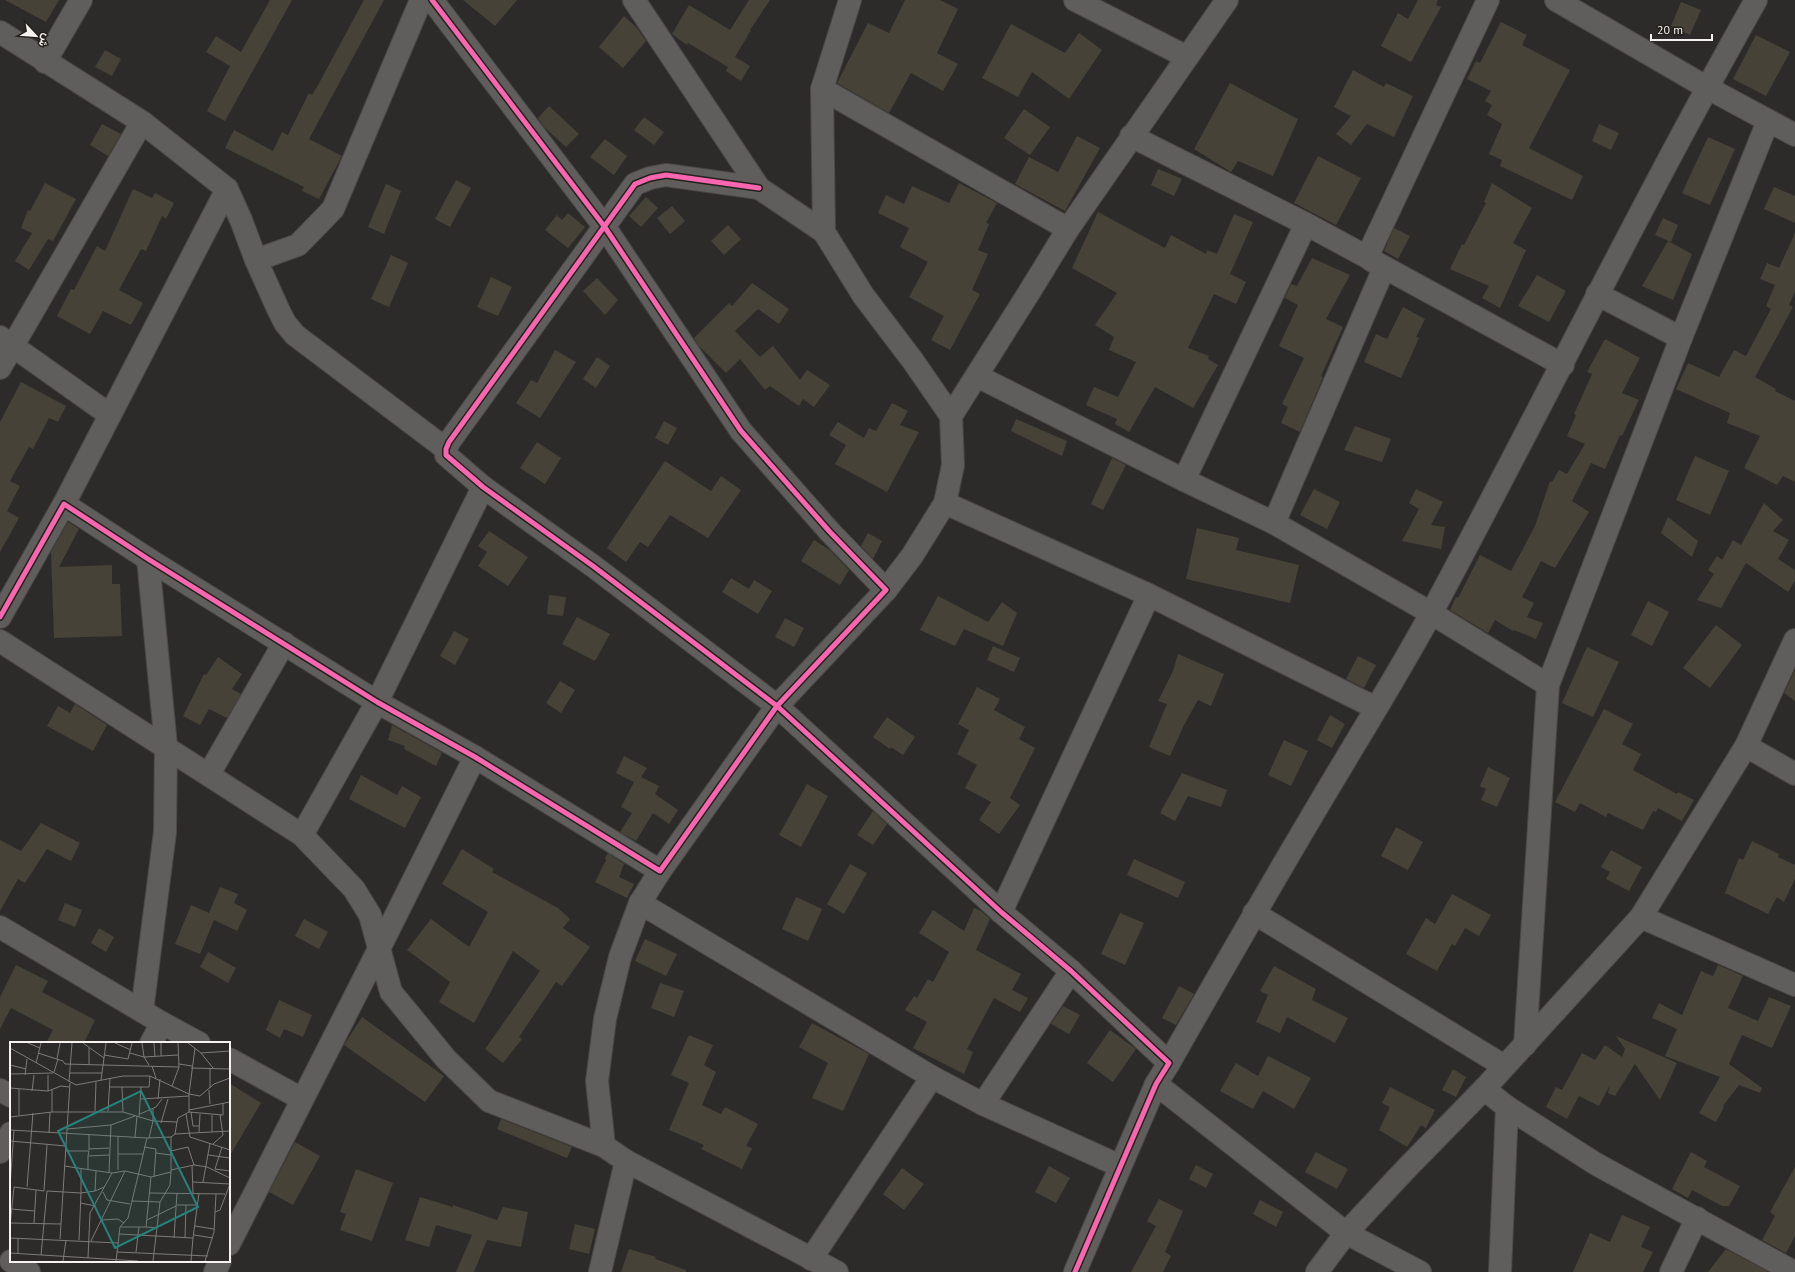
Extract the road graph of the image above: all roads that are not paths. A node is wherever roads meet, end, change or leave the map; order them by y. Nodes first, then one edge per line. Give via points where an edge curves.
1 (81, 0) edge
2 (421, 0) edge
3 (432, 0) edge
4 (850, 0) edge
5 (1075, 0) edge
6 (1227, 0) edge
7 (1488, 0) edge
8 (1756, 0) edge
9 (1562, 2) edge
10 (642, 3) edge
11 (0, 32) edge
12 (1187, 57) junction
13 (45, 62) junction
14 (1706, 88) junction
15 (822, 89) junction
16 (1768, 121) junction
17 (142, 122) junction
18 (1795, 135) edge
19 (1132, 136) junction
20 (758, 188) junction
21 (227, 189) junction
22 (1306, 224) junction
23 (604, 226) junction
24 (1068, 229) junction
25 (824, 232) junction
26 (256, 260) junction
27 (1375, 263) junction
28 (1597, 294) junction
29 (1681, 338) junction
30 (7, 341) edge
31 (1563, 365) junction
32 (0, 368) edge
33 (977, 376) junction
34 (110, 415) junction
35 (951, 416) junction
36 (446, 449) junction
37 (1184, 480) junction
38 (482, 487) junction
39 (945, 503) junction
40 (64, 504) junction
41 (1274, 523) junction
42 (148, 559) junction
43 (886, 590) junction
44 (1149, 595) junction
45 (1431, 613) junction
46 (0, 617) edge
47 (1795, 640) edge
48 (0, 641) edge
49 (284, 643) junction
50 (1548, 685) junction
51 (378, 702) junction
52 (777, 706) junction
53 (1376, 708) junction
54 (166, 746) junction
55 (1746, 746) junction
56 (475, 757) junction
57 (209, 774) junction
58 (1795, 774) edge
59 (302, 835) junction
60 (660, 871) junction
61 (640, 903) junction
62 (1001, 912) junction
63 (1254, 913) junction
64 (1641, 917) junction
65 (0, 927) edge
66 (378, 951) junction
67 (1071, 971) junction
68 (1795, 985) edge
69 (142, 1011) junction
70 (162, 1023) junction
71 (152, 1042) edge
72 (197, 1042) edge
73 (1525, 1044) junction
74 (230, 1061) edge
75 (1169, 1063) junction
76 (1504, 1066) junction
77 (932, 1077) junction
78 (1156, 1084) junction
79 (1484, 1089) junction
80 (0, 1090) edge
81 (10, 1095) edge
82 (302, 1099) junction
83 (983, 1104) junction
84 (1507, 1107) junction
85 (10, 1135) edge
86 (604, 1146) junction
87 (0, 1152) edge
88 (626, 1160) junction
89 (1120, 1166) junction
90 (1697, 1218) junction
91 (1346, 1233) junction
92 (230, 1242) edge
93 (0, 1254) edge
94 (811, 1258) junction
95 (10, 1260) edge
96 (13, 1262) edge
97 (34, 1262) edge
98 (220, 1262) edge
99 (29, 1272) edge
100 (215, 1272) edge
101 (600, 1272) edge
102 (837, 1272) edge
103 (1075, 1272) edge
104 (1317, 1272) edge
105 (1420, 1272) edge
106 (1500, 1272) edge
107 (1671, 1272) edge
108 (1794, 1272) edge

1 - 13 street
2 - 26 street via 333,209 298,245
3 - 23 street
4 - 15 street
5 - 12 street
6 - 12 street
7 - 27 street
8 - 14 street
9 - 14 street
10 - 20 street
11 - 13 street
12 - 19 street
13 - 17 street
14 - 16 street
14 - 28 street
15 - 24 street
15 - 25 street
16 - 18 street
16 - 29 street
17 - 21 street
17 - 30 street
19 - 22 street
19 - 24 street
20 - 23 street via 666,175 650,178 635,184
20 - 25 street
21 - 26 street
21 - 34 street
22 - 27 street
22 - 37 street
23 - 36 street
23 - 43 street via 741,431 830,532
24 - 33 street
25 - 35 street via 863,295
26 - 36 street via 285,323 295,335
27 - 31 street
27 - 41 street
28 - 29 street
28 - 31 street
29 - 50 street
30 - 32 street
30 - 34 street
31 - 45 street
33 - 35 street
33 - 37 street
34 - 40 street
35 - 39 street via 953,464
36 - 38 street via 446,455
37 - 41 street
38 - 51 street
38 - 52 street via 593,566
39 - 43 street via 912,556
39 - 44 street
40 - 42 street
40 - 46 street
41 - 45 street
42 - 49 street
42 - 54 street
43 - 52 street
44 - 53 street
44 - 62 street
45 - 50 street
45 - 53 street
47 - 55 street
48 - 54 street
49 - 51 street
49 - 57 street
50 - 73 street
51 - 56 street
51 - 59 street
52 - 60 street
52 - 62 street
53 - 63 street
54 - 57 street
54 - 69 street via 165,832
55 - 58 street
55 - 64 street
56 - 60 street
56 - 66 street
57 - 59 street
59 - 66 street via 354,889 370,915
60 - 61 street
61 - 77 street
61 - 86 street via 620,956 605,1019 597,1081
62 - 67 street
63 - 75 street
63 - 76 street
64 - 68 street
64 - 73 street
65 - 69 street
66 - 82 street
66 - 86 street via 391,992 446,1059 489,1101
67 - 75 street
67 - 83 street
69 - 70 street
70 - 71 street
70 - 72 street
73 - 76 street
74 - 82 street
75 - 78 street
76 - 79 street
77 - 83 street
77 - 94 street
78 - 89 street
78 - 91 street
79 - 84 street
79 - 91 street
80 - 81 street
82 - 92 street
83 - 89 street
84 - 90 street via 1596,1164
84 - 106 street
85 - 87 street
86 - 88 street
88 - 94 street
88 - 101 street
89 - 103 street
90 - 107 street
90 - 108 street
91 - 104 street
91 - 105 street
93 - 95 street
94 - 102 street
96 - 99 street
97 - 99 street
98 - 100 street

